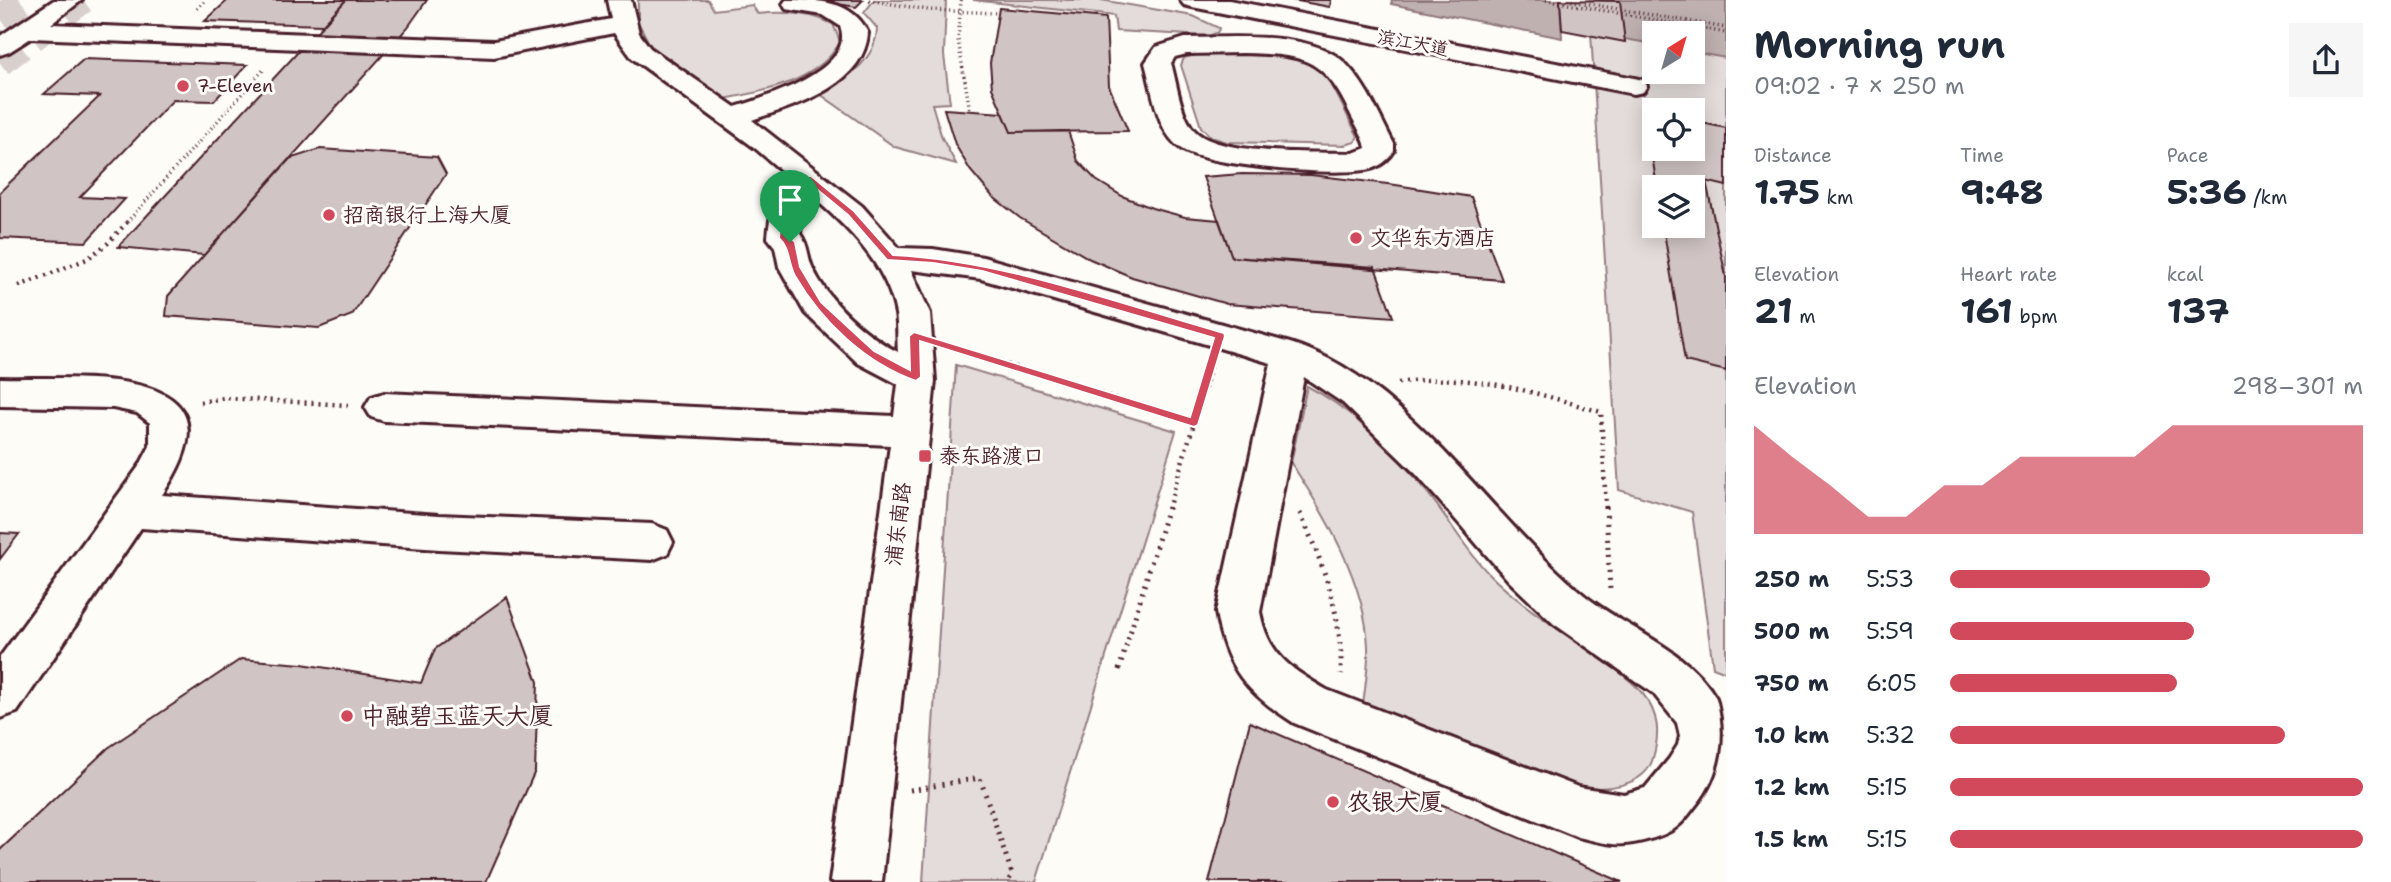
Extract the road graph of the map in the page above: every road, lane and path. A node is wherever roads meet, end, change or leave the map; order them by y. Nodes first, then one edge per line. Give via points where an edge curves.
1 (70, 0) edge
2 (869, 0) edge
3 (961, 0) edge
4 (1192, 0) edge
5 (1546, 0) edge
6 (1567, 0) edge
7 (795, 4) dead end
8 (1238, 4) edge
9 (622, 12) edge
10 (1621, 12) junction
11 (998, 13) dead end
12 (25, 30) junction
13 (1726, 31) edge
14 (289, 41) junction
15 (0, 47) edge
16 (1242, 47) junction
17 (1634, 86) dead end
18 (970, 111) dead end
19 (731, 118) junction
20 (808, 178) junction
21 (890, 258) junction
22 (19, 286) dead end
23 (914, 336) junction
24 (1220, 336) junction
25 (1290, 356) junction
26 (916, 377) junction
27 (0, 393) edge
28 (1356, 393) junction
29 (384, 407) joint
30 (169, 416) junction
31 (1194, 422) junction
32 (911, 431) junction
33 (1269, 461) junction
34 (130, 510) junction
35 (652, 542) dead end
36 (1611, 596) dead end
37 (1119, 670) dead end
38 (0, 696) edge
39 (1337, 718) junction
40 (866, 798) junction
41 (856, 882) edge
42 (1008, 882) edge

1 - 12 street
2 - 11 path, bridge via 928,10
3 - 18 path via 960,47
4 - 8 street, 滨江大道
5 - 10 path
6 - 10 path
7 - 19 street via 841,14 857,35 852,49 818,84
8 - 16 street
8 - 17 street, 滨江大道
9 - 14 street via 494,49
9 - 19 street, 浦东南路 via 627,34 641,53
10 - 13 path
12 - 14 street
12 - 15 street
14 - 22 path via 108,243 87,259
16 - 16 street via 1185,46 1160,56 1158,62 1182,133 1197,147 1225,155 1353,162 1367,161 1380,151 1338,69 1307,51
19 - 20 street, 浦东南路
20 - 21 street, 浦东南路 via 851,213
20 - 26 street via 791,192 786,209 784,238 790,242 795,267 817,305 854,339 871,354
21 - 23 street, 浦东南路 via 913,313
21 - 24 street via 983,268
23 - 26 street, 浦东南路
23 - 31 path
24 - 25 street
24 - 31 path
25 - 28 street
25 - 33 street
26 - 32 street, 浦东南路
27 - 30 street via 113,394 148,402
28 - 36 path via 1447,375 1494,382 1601,412
28 - 39 street via 1431,464 1524,568 1570,610 1669,678 1699,713 1704,736 1701,753 1687,778 1660,809 1624,819 1578,813
29 - 30 path via 224,397
29 - 32 street
30 - 34 street via 169,446
31 - 37 path
32 - 40 street, 浦东南路
33 - 39 path via 1298,510 1334,594 1342,664
33 - 39 street via 1238,612 1241,637 1253,662 1278,687
34 - 35 street
34 - 38 street
40 - 41 street, 浦东南路
40 - 42 path via 980,778 1012,874

